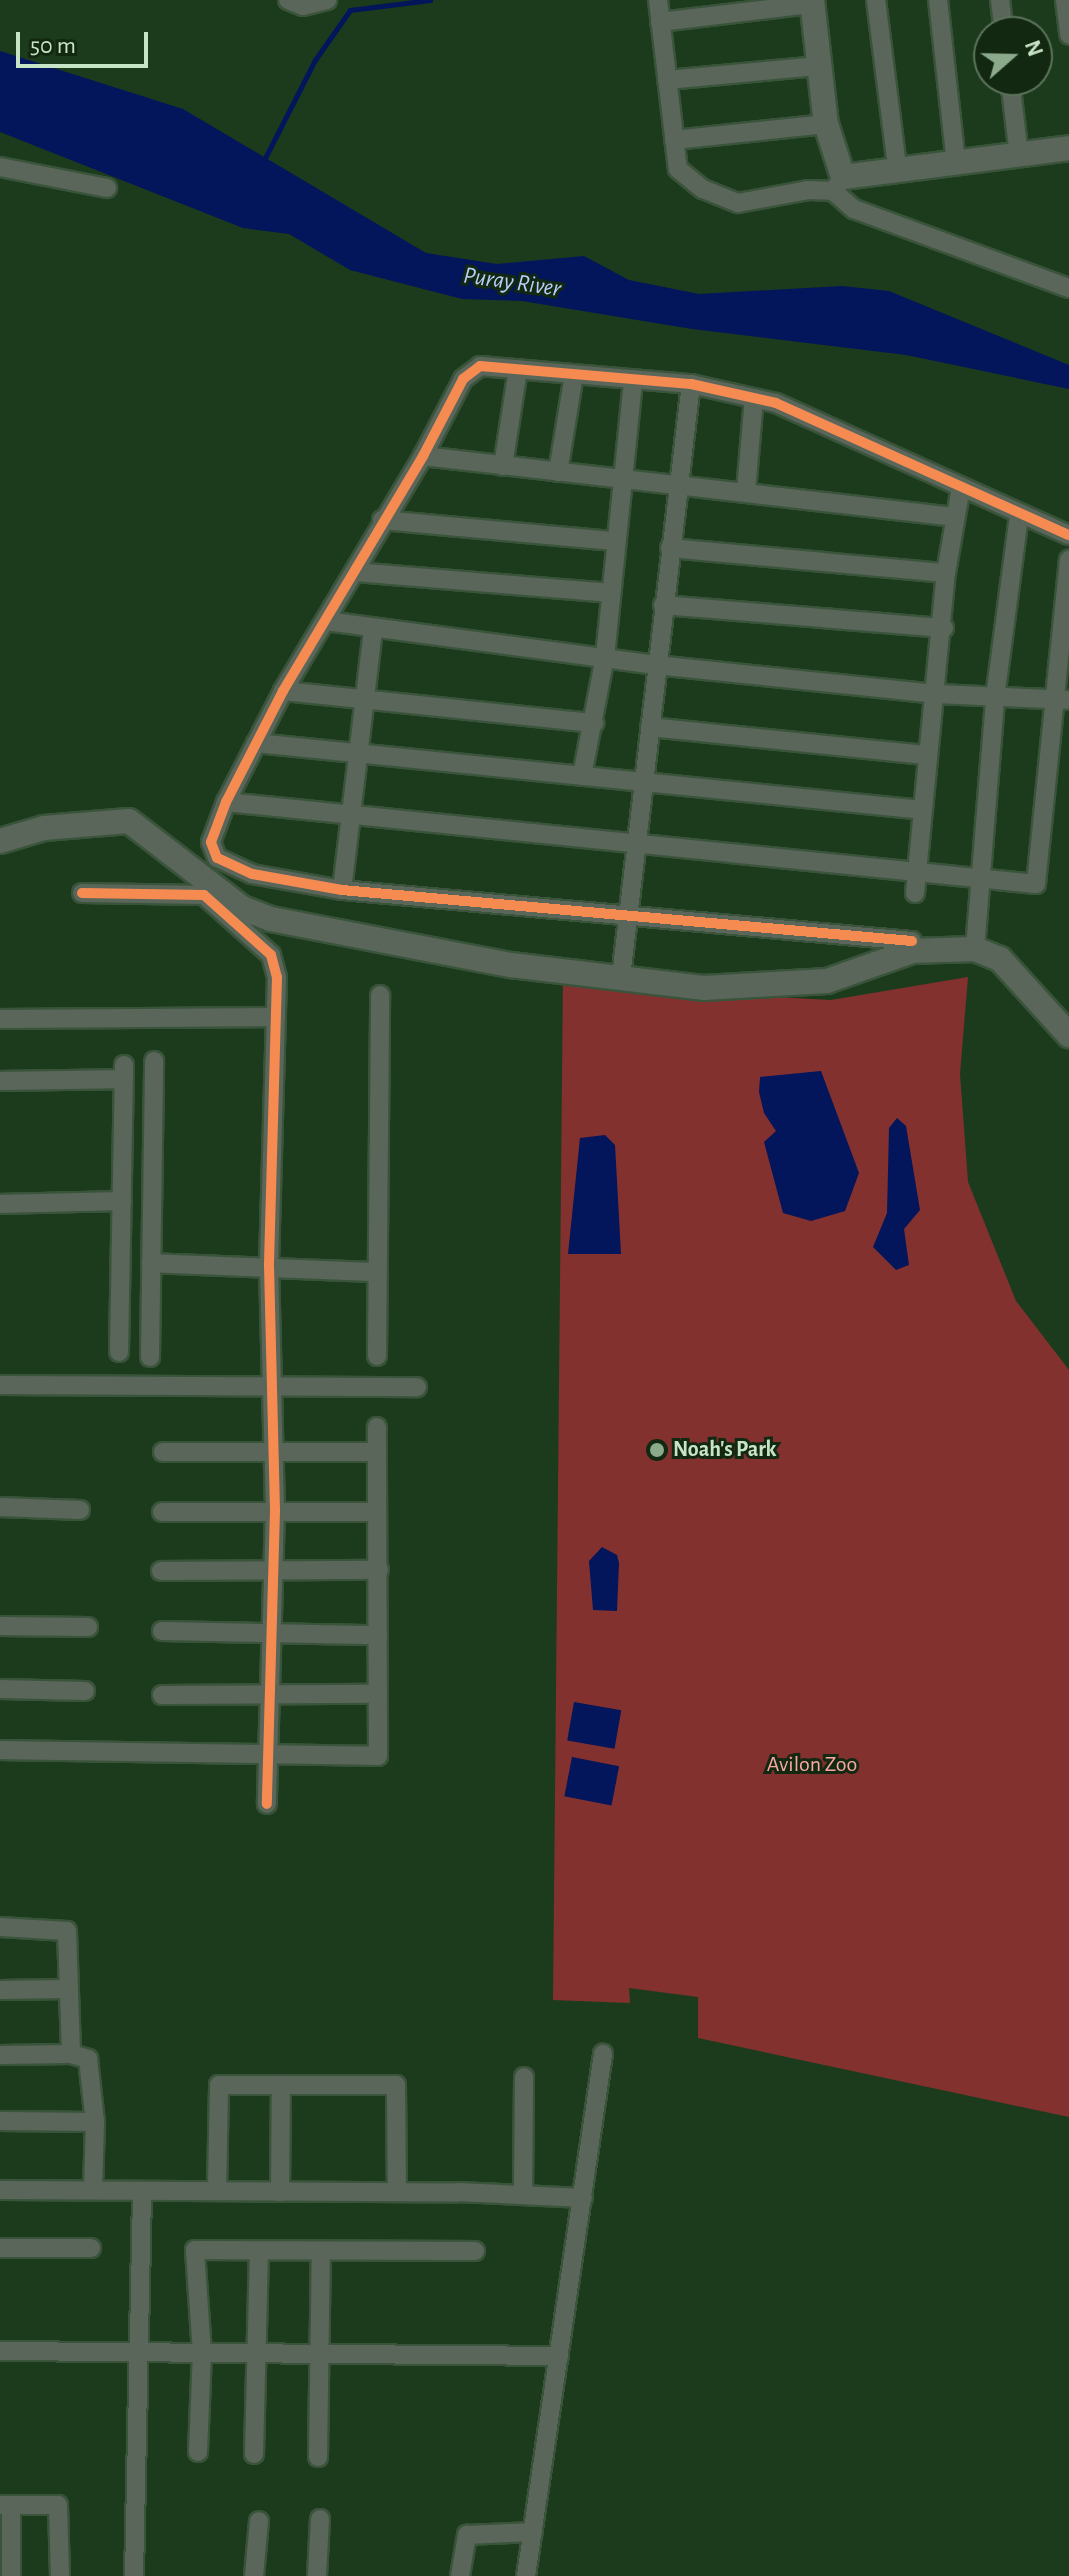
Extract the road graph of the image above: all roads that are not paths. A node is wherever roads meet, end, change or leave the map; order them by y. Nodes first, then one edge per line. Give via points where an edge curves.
1 (288, 0) edge
2 (327, 0) edge
3 (658, 0) edge
4 (876, 0) edge
5 (938, 0) edge
6 (1065, 0) edge
7 (812, 2) edge
8 (660, 22) junction
9 (1069, 35) edge
10 (819, 66) junction
11 (667, 80) junction
12 (1012, 96) edge
13 (826, 124) junction
14 (674, 140) junction
15 (1069, 148) edge
16 (1019, 155) junction
17 (956, 164) junction
18 (0, 167) edge
19 (898, 173) junction
20 (838, 184) junction
21 (107, 188) dead end
22 (1069, 288) edge
23 (518, 369) junction
24 (574, 374) junction
25 (633, 380) junction
26 (691, 384) junction
27 (754, 398) junction
28 (423, 456) junction
29 (503, 466) junction
30 (558, 472) junction
31 (621, 480) junction
32 (678, 484) junction
33 (961, 487) junction
34 (746, 491) junction
35 (1019, 515) junction
36 (954, 517) junction
37 (382, 520) junction
38 (1069, 535) edge
39 (614, 541) junction
40 (670, 548) junction
41 (1069, 560) edge
42 (355, 572) junction
43 (946, 573) junction
44 (611, 593) junction
45 (663, 605) junction
46 (326, 621) junction
47 (944, 628) junction
48 (373, 631) junction
49 (605, 657) junction
50 (656, 665) junction
51 (283, 691) junction
52 (935, 694) junction
53 (365, 698) junction
54 (995, 698) junction
55 (1063, 700) edge
56 (594, 723) junction
57 (650, 727) junction
58 (256, 743) junction
59 (358, 753) junction
60 (928, 755) junction
61 (582, 776) junction
62 (642, 782) junction
63 (226, 802) junction
64 (922, 810) junction
65 (351, 815) junction
66 (0, 841) edge
67 (637, 844) junction
68 (979, 878) junction
69 (916, 883) junction
70 (342, 890) junction
71 (82, 893) dead end
72 (626, 917) junction
73 (912, 941) dead end
74 (975, 949) junction
75 (621, 977) junction
76 (380, 995) dead end
77 (276, 1017) junction
78 (0, 1019) edge
79 (1069, 1035) edge
80 (154, 1061) dead end
81 (0, 1081) edge
82 (122, 1201) junction
83 (0, 1204) edge
84 (151, 1263) junction
85 (269, 1265) junction
86 (376, 1272) junction
87 (119, 1352) dead end
88 (377, 1356) dead end
89 (150, 1357) dead end
90 (0, 1385) edge
91 (273, 1387) junction
92 (417, 1387) dead end
93 (377, 1427) dead end
94 (163, 1452) dead end
95 (377, 1452) junction
96 (270, 1454) junction
97 (0, 1507) edge
98 (80, 1510) dead end
99 (275, 1510) junction
100 (162, 1512) dead end
101 (377, 1512) junction
102 (273, 1568) junction
103 (379, 1570) junction
104 (161, 1571) dead end
105 (0, 1626) edge
106 (88, 1627) dead end
107 (162, 1631) dead end
108 (269, 1631) junction
109 (378, 1635) junction
110 (0, 1689) edge
111 (85, 1691) dead end
112 (378, 1694) junction
113 (162, 1695) dead end
114 (268, 1695) junction
115 (0, 1750) edge
116 (270, 1755) junction
117 (267, 1804) dead end
118 (0, 1927) edge
119 (68, 1989) junction
120 (0, 1990) edge
121 (71, 2054) junction
122 (603, 2054) dead end
123 (0, 2055) edge
124 (524, 2077) dead end
125 (281, 2086) junction
126 (0, 2121) edge
127 (95, 2122) junction
128 (0, 2190) edge
129 (93, 2190) junction
130 (142, 2191) junction
131 (217, 2191) junction
132 (280, 2192) junction
133 (397, 2192) junction
134 (523, 2194) junction
135 (583, 2198) junction
136 (0, 2248) edge
137 (91, 2248) dead end
138 (259, 2251) junction
139 (321, 2251) junction
140 (475, 2251) dead end
141 (0, 2351) edge
142 (260, 2352) junction
143 (319, 2352) junction
144 (138, 2353) junction
145 (202, 2353) junction
146 (559, 2356) junction
147 (198, 2452) dead end
148 (254, 2454) dead end
149 (318, 2457) dead end
150 (6, 2505) edge
151 (320, 2519) dead end
152 (259, 2521) dead end
153 (533, 2532) junction
154 (11, 2576) edge
155 (60, 2576) edge
156 (134, 2576) edge
157 (254, 2576) edge
158 (317, 2576) edge
159 (460, 2576) edge
160 (526, 2576) edge

1 - 2 street via 303,6
3 - 8 street
4 - 19 street
5 - 17 street
6 - 9 street
7 - 8 street
7 - 10 street
8 - 11 street
10 - 11 street
10 - 13 street
11 - 14 street
12 - 16 street
13 - 14 street
13 - 20 street
14 - 20 street via 678,169 726,200 738,203
15 - 16 street
16 - 17 street
17 - 19 street
18 - 21 street
19 - 20 street
20 - 22 street via 854,209
23 - 24 street
23 - 28 street via 480,366 468,371
23 - 29 street
24 - 25 street
24 - 30 street
25 - 26 street
25 - 31 street
26 - 27 street
26 - 32 street
27 - 33 street via 834,425
27 - 34 street
28 - 29 street
28 - 37 street
29 - 30 street
30 - 31 street
31 - 32 street
31 - 39 street
32 - 34 street
32 - 40 street
33 - 35 street
33 - 36 street
34 - 36 street
35 - 38 street
35 - 54 street
36 - 43 street
37 - 39 street
37 - 42 street
39 - 44 street
40 - 43 street
40 - 45 street
41 - 55 street
42 - 44 street
42 - 46 street
43 - 47 street
44 - 49 street
45 - 47 street
45 - 50 street
46 - 48 street
46 - 51 street
47 - 52 street
48 - 49 street
48 - 53 street
49 - 50 street
49 - 56 street
50 - 52 street
50 - 57 street
51 - 53 street
51 - 58 street
52 - 54 street
52 - 60 street
53 - 56 street
53 - 59 street
54 - 55 street
54 - 68 street
55 - 68 street via 1036,884
56 - 61 street
57 - 60 street
57 - 62 street
58 - 59 street
58 - 63 street
59 - 61 street
59 - 65 street
60 - 64 street
61 - 62 street
62 - 64 street
62 - 67 street
63 - 65 street
63 - 70 street via 211,842 217,858 252,874
64 - 69 street
65 - 67 street
65 - 70 street
66 - 75 street via 44,828 129,821 242,908 271,919 497,963
67 - 69 street
67 - 72 street
68 - 69 street
68 - 74 street
70 - 72 street
71 - 77 street via 204,895 271,955 277,977
72 - 73 street
72 - 75 street
74 - 75 street via 912,951 827,981 781,987 703,988
74 - 79 street via 1000,959
76 - 86 street
77 - 78 street
77 - 85 street
80 - 84 street
81 - 82 street via 124,1072
82 - 83 street
82 - 87 street
84 - 85 street
84 - 89 street
85 - 86 street
85 - 91 street
86 - 88 street
90 - 91 street
91 - 92 street
91 - 96 street
93 - 95 street
94 - 96 street
95 - 96 street
95 - 101 street
96 - 99 street
97 - 98 street
99 - 100 street
99 - 101 street
99 - 102 street
101 - 103 street
102 - 103 street
102 - 104 street
102 - 108 street
103 - 109 street
105 - 106 street
107 - 108 street
108 - 109 street
108 - 114 street
109 - 112 street
110 - 111 street
112 - 114 street
112 - 116 street via 378,1756
113 - 114 street
114 - 116 street
115 - 116 street
116 - 117 street
118 - 119 street via 64,1929
119 - 120 street
119 - 121 street
121 - 123 street
121 - 127 street via 90,2064
122 - 135 street
124 - 134 street
125 - 131 street via 217,2087
125 - 132 street
125 - 133 street via 397,2085
126 - 127 street
127 - 129 street
128 - 129 street
129 - 130 street
130 - 131 street
130 - 144 street
131 - 132 street
132 - 133 street
133 - 134 street
134 - 135 street
135 - 146 street
136 - 137 street
138 - 139 street
138 - 142 street
138 - 145 street via 195,2250
139 - 140 street
139 - 143 street
141 - 144 street
142 - 143 street
142 - 145 street
142 - 148 street
143 - 146 street
143 - 149 street
144 - 145 street
144 - 156 street
145 - 147 street
146 - 153 street
150 - 154 street
150 - 155 street via 58,2505
151 - 158 street
152 - 157 street
153 - 159 street via 467,2535
153 - 160 street

